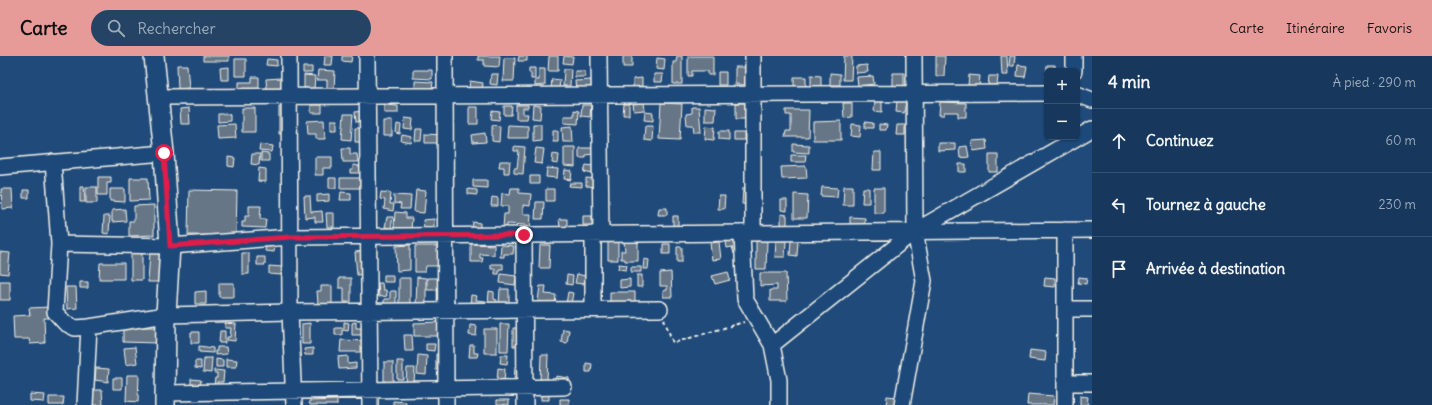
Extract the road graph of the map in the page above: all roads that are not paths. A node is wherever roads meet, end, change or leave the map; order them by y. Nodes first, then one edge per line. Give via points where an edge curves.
1 (154, 56) edge
2 (290, 56) edge
3 (367, 56) edge
4 (445, 56) edge
5 (600, 56) edge
6 (753, 56) edge
7 (914, 56) edge
8 (1074, 56) edge
9 (1074, 68) edge
10 (914, 93) junction
11 (1044, 93) edge
12 (753, 94) junction
13 (600, 95) junction
14 (1080, 95) edge
15 (290, 96) junction
16 (367, 96) junction
17 (445, 96) junction
18 (157, 97) junction
19 (1092, 100) edge
20 (1092, 129) edge
21 (164, 153) junction
22 (53, 162) junction
23 (0, 167) edge
24 (1065, 230) junction
25 (1092, 230) edge
26 (916, 231) junction
27 (748, 233) junction
28 (597, 234) junction
29 (445, 235) junction
30 (524, 235) junction
31 (369, 236) junction
32 (290, 237) junction
33 (60, 244) junction
34 (170, 246) junction
35 (593, 309) junction
36 (660, 309) road end
37 (1065, 309) junction
38 (1092, 309) edge
39 (525, 310) junction
40 (369, 311) junction
41 (445, 311) junction
42 (290, 312) junction
43 (166, 315) junction
44 (89, 327) junction
45 (772, 345) junction
46 (1065, 383) junction
47 (1092, 383) edge
48 (564, 387) dead end
49 (525, 388) junction
50 (446, 389) junction
51 (370, 390) junction
52 (294, 398) edge
53 (165, 399) edge
54 (85, 405) edge
55 (370, 405) edge
56 (446, 405) edge
57 (525, 405) edge
58 (779, 405) edge
59 (902, 405) edge
60 (1065, 405) edge

1 - 18 main road
2 - 15 street
3 - 16 street
4 - 17 street
5 - 13 street
6 - 12 street
7 - 10 street
8 - 9 street
10 - 11 street
10 - 12 street
10 - 26 street
12 - 13 street
12 - 27 street
13 - 17 street
13 - 28 street
14 - 19 street
15 - 16 street
15 - 18 street
15 - 32 street
16 - 17 street
16 - 31 street
17 - 29 street
18 - 21 main road
20 - 26 street
21 - 22 street
21 - 34 main road
22 - 23 street
22 - 33 street
24 - 25 street
24 - 26 street
24 - 37 street
26 - 27 street
26 - 45 street
26 - 59 street via 924,281
27 - 28 street
27 - 45 street via 744,299
28 - 30 street
28 - 35 street
29 - 30 street
29 - 31 street
29 - 41 street
30 - 39 street
31 - 32 street
31 - 40 street
32 - 34 street
32 - 42 street
33 - 34 street
33 - 44 street via 55,312 65,323 75,328
34 - 43 main road
35 - 36 street
35 - 39 street
37 - 38 street
37 - 46 street
39 - 41 street
39 - 49 street
40 - 41 street
40 - 42 street
40 - 51 street
41 - 50 street
42 - 43 street
42 - 52 street
43 - 44 street
43 - 53 main road
44 - 54 street
45 - 58 street via 780,380
46 - 47 street
46 - 60 street
48 - 49 street
49 - 50 street
49 - 57 street
50 - 51 street
50 - 56 street
51 - 52 street
51 - 55 street
52 - 53 street

